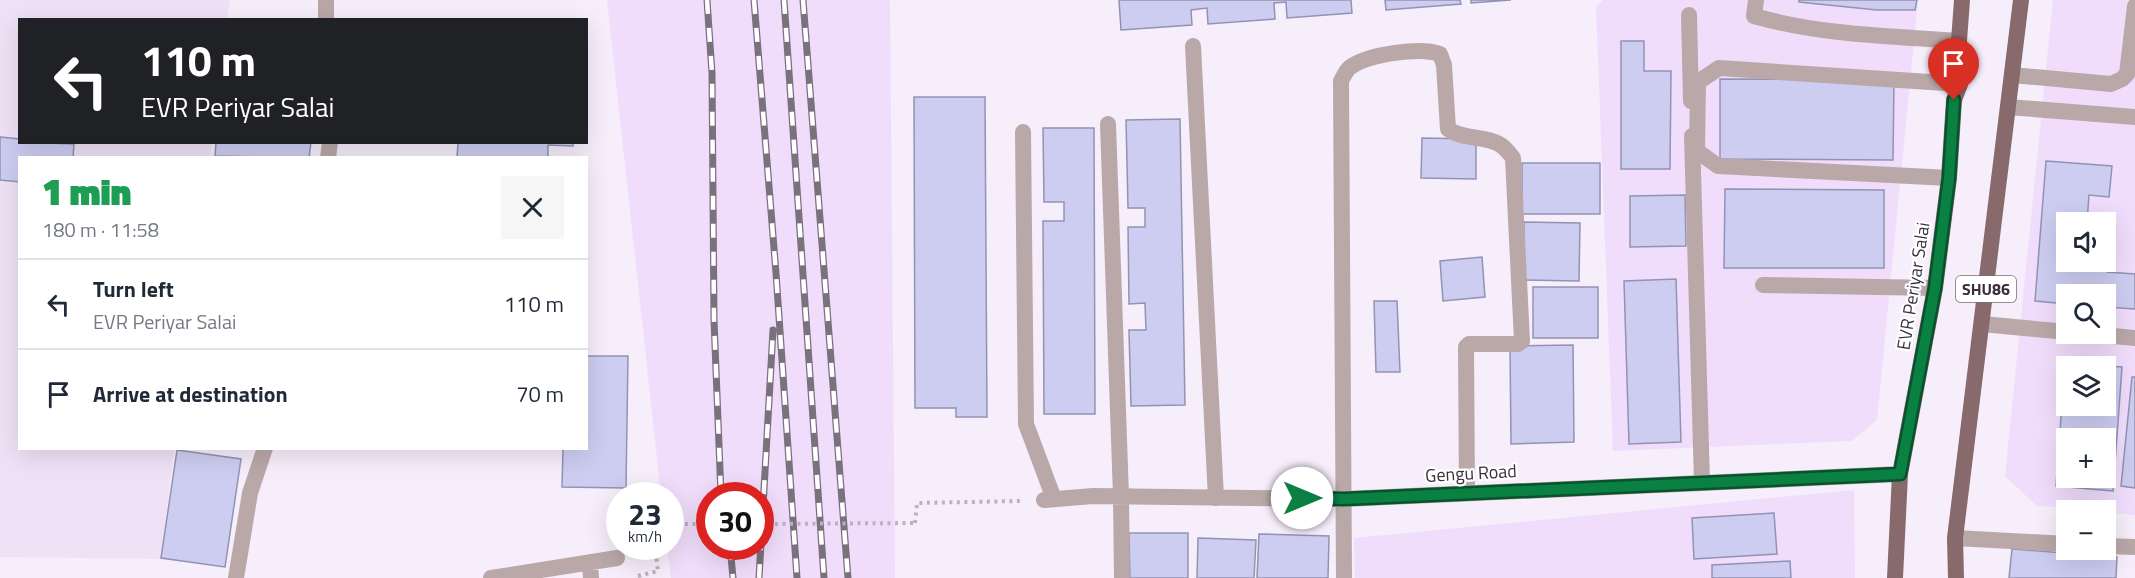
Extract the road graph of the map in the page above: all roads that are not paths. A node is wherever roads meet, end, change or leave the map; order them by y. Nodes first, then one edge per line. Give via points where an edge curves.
1 (326, 0) edge
2 (1756, 0) edge
3 (1962, 0) edge
4 (2021, 0) edge
5 (2135, 6) edge
6 (1689, 15) dead end
7 (326, 18) edge
8 (1959, 41) junction
9 (1193, 46) dead end
10 (2012, 75) junction
11 (2129, 83) edge
12 (1960, 84) junction
13 (2008, 107) junction
14 (2135, 117) edge
15 (1108, 124) dead end
16 (1023, 132) dead end
17 (1949, 178) junction
18 (1763, 285) dead end
19 (1935, 288) junction
20 (1982, 324) junction
21 (2056, 331) edge
22 (2116, 336) edge
23 (2135, 338) edge
24 (264, 450) edge
25 (1900, 474) junction
26 (1702, 483) junction
27 (1467, 493) junction
28 (1121, 496) junction
29 (1216, 498) junction
30 (1344, 499) junction
31 (1955, 538) junction
32 (2056, 543) edge
33 (2116, 546) edge
34 (2135, 547) edge
35 (613, 560) edge
36 (591, 570) edge
37 (236, 578) edge
38 (491, 578) edge
39 (1122, 578) edge
40 (1344, 578) edge
41 (1895, 578) edge
42 (1956, 578) edge

1 - 7 street
2 - 8 street via 1754,16 1783,24
3 - 8 main road, EVR Periyar Salai / SHU86
4 - 10 main road, SHU86
5 - 11 street
6 - 26 street
8 - 12 main road, EVR Periyar Salai / SHU86
9 - 29 street
10 - 11 street
10 - 13 main road, SHU86
12 - 17 main road, EVR Periyar Salai / SHU86 via 1954,100
12 - 17 street via 1719,68 1698,82 1697,151 1718,166
13 - 14 street
13 - 20 main road, SHU86
15 - 28 street
16 - 28 street, Gengu Road via 1026,424 1049,500
17 - 19 main road, EVR Periyar Salai / SHU86
18 - 19 street
19 - 25 main road, EVR Periyar Salai / SHU86
20 - 21 street
20 - 31 main road, SHU86
22 - 23 street
24 - 37 street via 250,493
25 - 26 street, Gengu Road
25 - 41 main road, EVR Periyar Salai / SHU86
26 - 27 street, Gengu Road
27 - 30 street, Gengu Road
27 - 30 street via 1466,347 1522,341 1513,158 1502,145 1448,129 1444,65 1440,54 1422,50 1365,59 1349,67 1341,81
28 - 29 street, Gengu Road
28 - 39 street
29 - 30 street, Gengu Road
30 - 40 street
31 - 32 street
31 - 42 main road, SHU86
33 - 34 street
35 - 36 street
36 - 38 street

